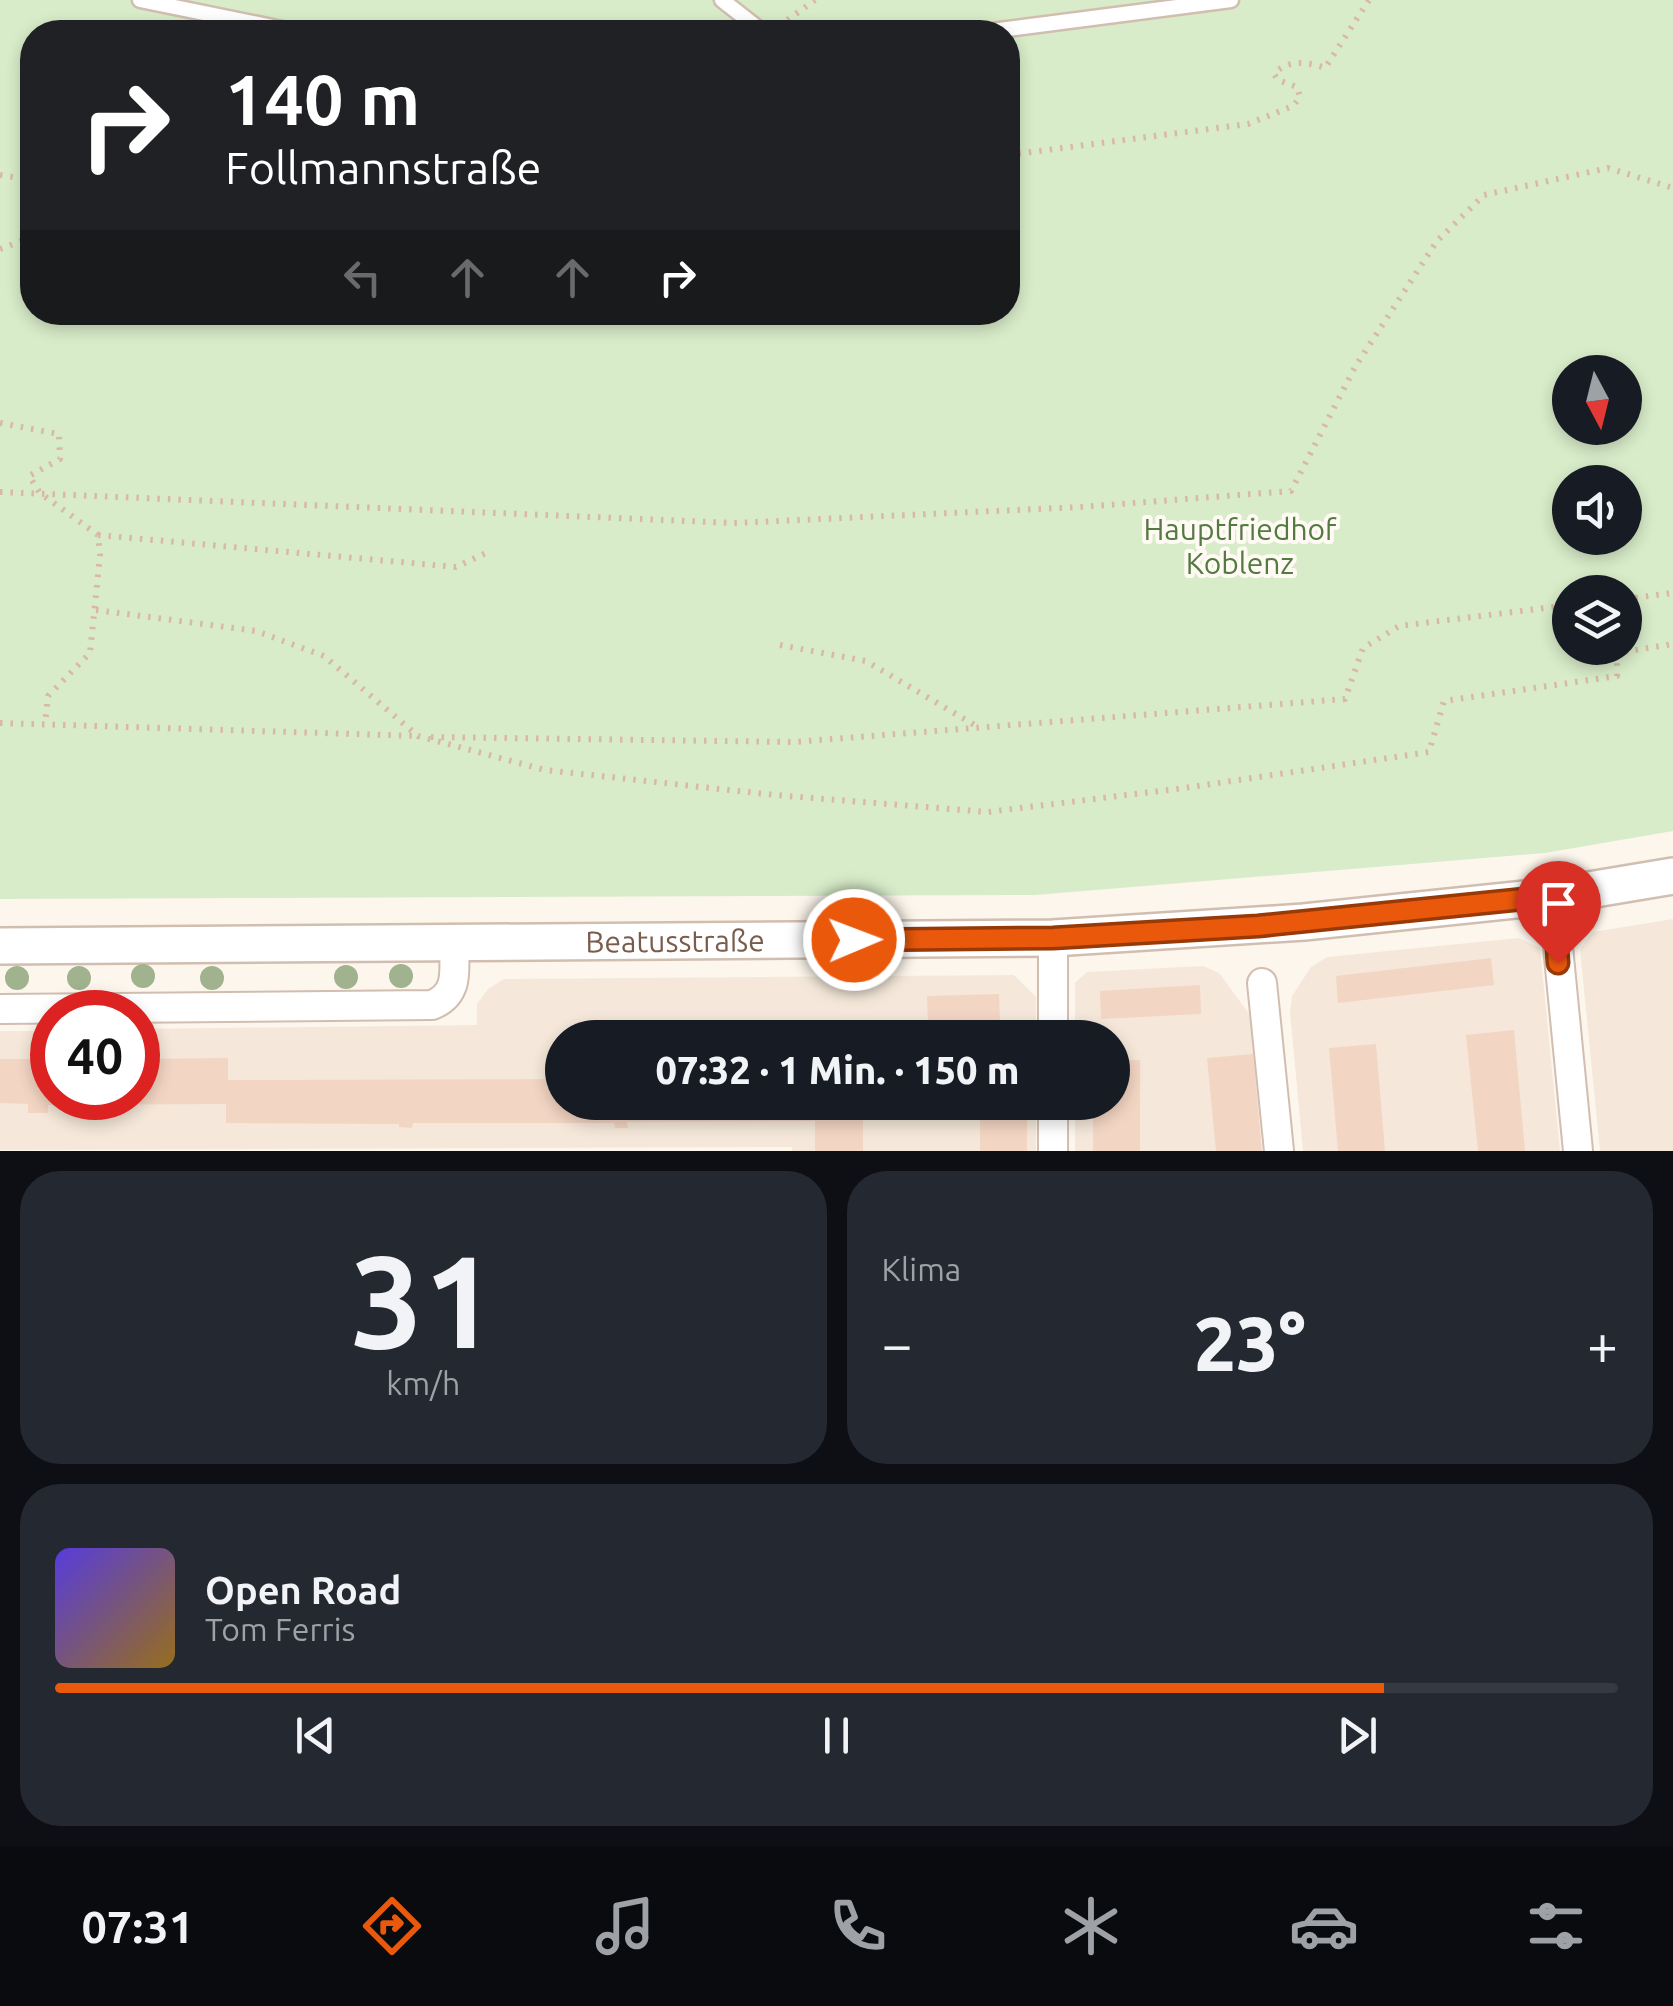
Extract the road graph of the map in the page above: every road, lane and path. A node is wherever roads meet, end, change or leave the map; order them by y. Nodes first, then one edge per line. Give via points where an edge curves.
1 (140, 0) edge
2 (722, 0) edge
3 (814, 0) edge
4 (1231, 0) edge
5 (1368, 0) edge
6 (238, 20) edge
7 (748, 20) edge
8 (788, 20) edge
9 (1020, 27) edge
10 (1020, 153) edge
11 (1673, 190) edge
12 (0, 423) edge
13 (0, 492) edge
14 (40, 493) junction
15 (98, 534) junction
16 (488, 552) dead end
17 (1673, 593) edge
18 (1642, 597) edge
19 (1552, 608) edge
20 (96, 610) junction
21 (1673, 644) edge
22 (780, 645) dead end
23 (0, 723) edge
24 (46, 724) junction
25 (979, 728) junction
26 (418, 736) junction
27 (1673, 876) edge
28 (1553, 896) junction
29 (1053, 938) junction
30 (454, 943) junction
31 (0, 946) edge
32 (1262, 983) dead end
33 (0, 1009) edge
34 (1053, 1020) edge
35 (1053, 1120) edge
36 (1053, 1151) edge
37 (1279, 1151) edge
38 (1578, 1151) edge

1 - 6 lane
2 - 7 lane
3 - 8 path
4 - 9 lane
5 - 10 path via 1325,68 1295,63 1274,74 1297,87 1293,106 1248,124
11 - 14 path via 1608,168 1484,195 1437,241 1355,367 1291,491 734,523
12 - 14 path via 60,434 60,460 29,476
13 - 14 path
14 - 15 path
15 - 16 path via 456,568
15 - 20 path
17 - 18 path
19 - 25 path via 1399,626 1363,648 1345,698
20 - 24 path via 90,654 48,696
20 - 26 path via 256,631 324,656
21 - 26 path via 1617,653 1617,676 1444,700 1428,752 988,812 545,770
22 - 25 path via 866,661
23 - 24 path
24 - 26 path
25 - 26 path via 794,742
27 - 28 street, Beatusstraße
28 - 29 street, Beatusstraße via 1258,926
28 - 38 street
29 - 30 street, Beatusstraße
29 - 34 street
30 - 31 street, Beatusstraße
30 - 33 street via 453,989 432,1006
32 - 37 street
35 - 36 street

